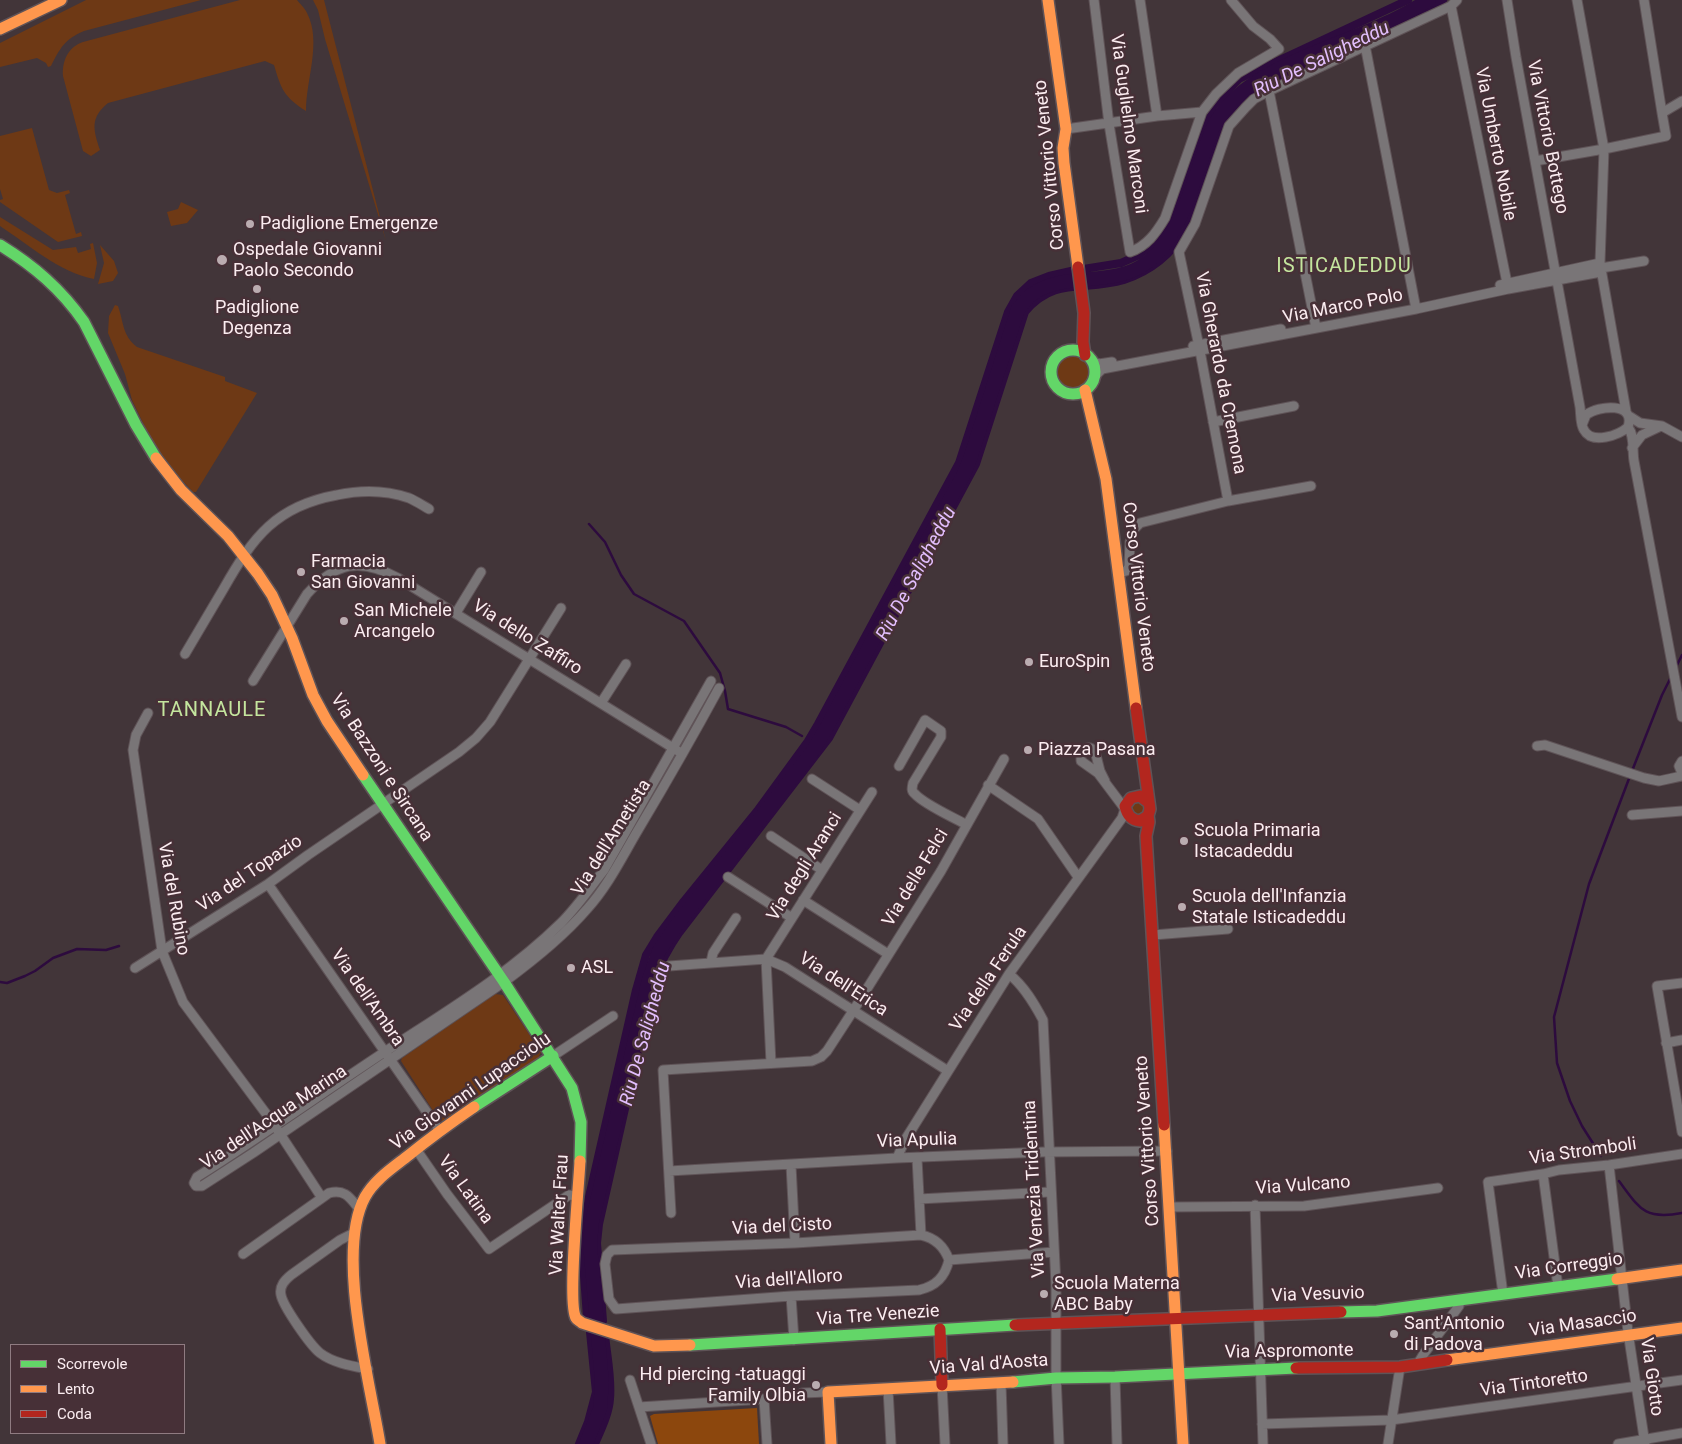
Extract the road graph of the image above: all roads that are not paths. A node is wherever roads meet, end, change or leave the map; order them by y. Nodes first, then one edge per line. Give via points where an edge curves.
1 (61, 0) edge
2 (1048, 0) edge
3 (1094, 0) edge
4 (1140, 0) edge
5 (1231, 0) edge
6 (1507, 0) edge
7 (1577, 0) edge
8 (1644, 0) edge
9 (1454, 3) edge
10 (31, 15) junction
11 (0, 29) edge
12 (0, 36) edge
13 (1365, 45) junction
14 (1269, 91) junction
15 (1682, 101) edge
16 (1202, 112) junction
17 (1662, 113) junction
18 (1157, 116) junction
19 (1109, 124) junction
20 (1066, 130) junction
21 (1604, 149) junction
22 (1535, 161) junction
23 (0, 245) edge
24 (1644, 261) dead end
25 (1601, 268) junction
26 (1556, 276) junction
27 (1508, 286) junction
28 (1416, 306) junction
29 (1083, 326) junction
30 (1316, 326) junction
31 (1200, 348) junction
32 (1068, 351) junction
33 (1088, 358) junction
34 (1094, 377) junction
35 (1085, 390) junction
36 (1066, 394) junction
37 (1294, 406) dead end
38 (1580, 406) junction
39 (1590, 412) junction
40 (1628, 413) junction
41 (1091, 421) junction
42 (1213, 422) junction
43 (1582, 425) junction
44 (1662, 426) junction
45 (1628, 427) junction
46 (1651, 431) junction
47 (1616, 435) junction
48 (1682, 437) edge
49 (1632, 448) junction
50 (1311, 486) dead end
51 (1228, 501) junction
52 (429, 509) dead end
53 (243, 554) junction
54 (481, 572) dead end
55 (1119, 573) junction
56 (561, 608) dead end
57 (456, 613) junction
58 (287, 626) junction
59 (185, 654) dead end
60 (530, 658) junction
61 (626, 664) dead end
62 (253, 681) dead end
63 (711, 681) dead end
64 (719, 688) dead end
65 (1679, 691) edge
66 (601, 702) junction
67 (148, 713) dead end
68 (1682, 717) edge
69 (1538, 746) dead end
70 (674, 748) junction
71 (683, 754) junction
72 (1004, 759) dead end
73 (1097, 759) junction
74 (1142, 759) junction
75 (1088, 765) junction
76 (899, 766) dead end
77 (1680, 771) edge
78 (812, 779) dead end
79 (1106, 781) junction
80 (988, 786) junction
81 (872, 792) dead end
82 (1113, 793) junction
83 (1133, 797) junction
84 (1148, 802) junction
85 (383, 804) junction
86 (860, 810) junction
87 (1682, 811) edge
88 (1632, 815) dead end
89 (1135, 816) junction
90 (966, 825) junction
91 (771, 836) dead end
92 (822, 870) junction
93 (1078, 877) junction
94 (728, 878) dead end
95 (268, 884) junction
96 (803, 900) junction
97 (736, 918) dead end
98 (792, 918) junction
99 (1228, 929) dead end
100 (1153, 935) junction
101 (162, 951) junction
102 (888, 954) junction
103 (766, 959) junction
104 (711, 962) junction
105 (669, 966) dead end
106 (135, 968) dead end
107 (1009, 974) junction
108 (502, 978) junction
109 (1682, 983) edge
110 (853, 1011) junction
111 (613, 1016) dead end
112 (1682, 1040) edge
113 (1666, 1043) junction
114 (388, 1056) junction
115 (553, 1056) junction
116 (771, 1063) junction
117 (534, 1068) junction
118 (948, 1070) junction
119 (1679, 1098) edge
120 (577, 1103) junction
121 (277, 1130) junction
122 (440, 1131) junction
123 (1682, 1132) edge
124 (416, 1149) junction
125 (1166, 1151) junction
126 (1048, 1152) junction
127 (1682, 1154) edge
128 (897, 1158) junction
129 (917, 1158) junction
130 (791, 1165) junction
131 (1609, 1165) junction
132 (669, 1171) junction
133 (1543, 1174) junction
134 (1438, 1188) dead end
135 (1050, 1192) junction
136 (578, 1196) junction
137 (322, 1198) junction
138 (919, 1199) junction
139 (1255, 1206) junction
140 (1170, 1207) junction
141 (360, 1210) junction
142 (671, 1213) dead end
143 (354, 1233) junction
144 (921, 1235) junction
145 (795, 1243) junction
146 (1054, 1252) junction
147 (243, 1254) dead end
148 (949, 1260) junction
149 (1682, 1270) edge
150 (1622, 1278) junction
151 (1558, 1287) junction
152 (1503, 1294) junction
153 (791, 1296) junction
154 (1460, 1300) junction
155 (616, 1309) joint
156 (1259, 1315) junction
157 (1176, 1318) junction
158 (1056, 1323) junction
159 (586, 1324) joint
160 (1682, 1328) edge
161 (940, 1329) junction
162 (1629, 1335) junction
163 (794, 1340) junction
164 (1417, 1365) junction
165 (1400, 1367) junction
166 (368, 1369) junction
167 (1261, 1369) junction
168 (1180, 1373) junction
169 (1115, 1377) junction
170 (1056, 1378) junction
171 (630, 1380) dead end
172 (1682, 1380) edge
173 (1001, 1382) junction
174 (942, 1385) junction
175 (1636, 1387) junction
176 (888, 1389) junction
177 (828, 1392) junction
178 (802, 1393) dead end
179 (640, 1407) junction
180 (1391, 1420) junction
181 (1262, 1424) junction
182 (1682, 1433) edge
183 (1644, 1442) edge
184 (380, 1444) edge
185 (651, 1444) edge
186 (767, 1444) edge
187 (831, 1444) edge
188 (891, 1444) edge
189 (945, 1444) edge
190 (1003, 1444) edge
191 (1059, 1444) edge
192 (1117, 1444) edge
193 (1184, 1444) edge
194 (1263, 1444) edge
195 (1388, 1444) edge
196 (1618, 1444) edge

1 - 10 main road
2 - 20 main road, Corso Vittorio Veneto
3 - 19 street, Via Guglielmo Marconi
4 - 18 street
5 - 16 street via 1279,49 1238,73
6 - 22 street, Via Vittorio Bottego
7 - 21 street
8 - 17 street
9 - 13 street
9 - 27 street, Via Umberto Nobile
10 - 11 main road
10 - 12 main road
13 - 14 street
13 - 28 street
14 - 30 street
14 - 31 street, Via Gherardo da Cremona via 1250,103 1229,126 1195,224 1179,252
15 - 17 street
16 - 18 street
16 - 19 street, Via Guglielmo Marconi via 1165,218 1144,245 1130,252
17 - 21 street via 1666,136
18 - 19 street
19 - 20 street
20 - 29 main road, Corso Vittorio Veneto via 1064,163
21 - 22 street
21 - 25 street
22 - 26 street, Via Vittorio Bottego
23 - 53 main road, Via Bazzoni e Sircana via 36,267 74,306 136,425 166,473
24 - 25 street, Via Marco Polo
25 - 26 street, Via Marco Polo
25 - 40 street
26 - 27 street, Via Marco Polo
26 - 38 street, Via Vittorio Bottego
27 - 28 street, Via Marco Polo
28 - 30 street, Via Marco Polo
29 - 32 main road via 1077,341
29 - 33 main road, Corso Vittorio Veneto
30 - 31 street, Via Marco Polo
31 - 33 street, Via Marco Polo via 1099,364
31 - 34 street, Via Marco Polo via 1102,369
31 - 42 street, Via Gherardo da Cremona
32 - 33 main road via 1080,352
32 - 36 main road via 1055,359 1050,372 1055,386
33 - 34 main road
34 - 35 main road
35 - 36 main road
35 - 41 main road, Corso Vittorio Veneto
36 - 41 main road, Corso Vittorio Veneto via 1080,403
37 - 42 street
38 - 39 street
38 - 43 street, Via Vittorio Bottego
39 - 40 street via 1615,408
39 - 43 street
40 - 44 street via 1640,423
40 - 45 street
41 - 55 main road, Corso Vittorio Veneto via 1104,465
42 - 51 street, Via Gherardo da Cremona
43 - 47 street via 1588,435 1594,437
44 - 46 street
44 - 48 street
45 - 46 street
45 - 47 street
45 - 49 street via 1632,433
46 - 49 street via 1642,434
47 - 49 street via 1624,436
49 - 65 street
50 - 51 street
51 - 55 street via 1140,523 1133,530 1128,567
52 - 53 street via 409,498 378,492 327,496 289,511 259,534
53 - 58 main road, Via Bazzoni e Sircana via 272,595
53 - 59 street
54 - 57 street
55 - 74 main road, Corso Vittorio Veneto
56 - 60 street, Via del Topazio
57 - 58 street, Via dello Zaffiro via 382,569 368,565 353,566 329,574 318,582
57 - 60 street, Via dello Zaffiro
58 - 62 street, Via dello Zaffiro
58 - 85 main road, Via Bazzoni e Sircana via 313,695 327,721
60 - 66 street, Via dello Zaffiro
60 - 85 street, Via del Topazio via 490,722 476,738
61 - 66 street
63 - 70 street, Via dell'Ametista
64 - 71 street, Via dell'Ametista
65 - 68 street
66 - 70 street, Via dello Zaffiro
67 - 101 street, Via del Rubino via 136,735 133,750
69 - 77 street via 1545,745 1659,781
70 - 71 street, Via dello Zaffiro
70 - 108 street, Via dell'Ametista via 604,870 584,898
71 - 108 street, Via dell'Ametista via 609,880 588,908 543,952
72 - 80 street, Via delle Felci
73 - 75 street
73 - 75 street via 1096,750 1084,749 1080,758
73 - 79 street
74 - 83 main road, Corso Vittorio Veneto via 1140,783
74 - 84 main road, Corso Vittorio Veneto
75 - 79 street
76 - 90 street via 924,720 941,730 941,737 912,790
78 - 86 street
79 - 82 street
80 - 90 street, Via delle Felci
80 - 93 street via 1038,819
81 - 86 street, Via degli Aranci
82 - 83 street
82 - 89 street
83 - 84 main road via 1142,797
83 - 89 main road, Corso Vittorio Veneto via 1126,804
84 - 89 main road, Corso Vittorio Veneto via 1150,809
85 - 95 street, Via del Topazio via 306,852
85 - 108 main road, Via Bazzoni e Sircana
86 - 92 street, Via degli Aranci
87 - 88 street
89 - 93 street, Via della Ferula via 1118,824
89 - 100 main road, Corso Vittorio Veneto via 1146,836
90 - 102 street, Via delle Felci
91 - 92 street
92 - 96 street, Via degli Aranci
93 - 107 street, Via della Ferula
94 - 98 street
95 - 101 street, Via del Topazio
95 - 114 street, Via dell'Ambra
96 - 98 street, Via degli Aranci
96 - 102 street
97 - 104 street via 713,953
98 - 103 street, Via degli Aranci
99 - 100 street
100 - 125 main road, Corso Vittorio Veneto
101 - 106 street, Via del Topazio
101 - 121 street, Via del Rubino via 182,1002
102 - 110 street, Via delle Felci
103 - 104 street, Via dell'Erica
103 - 110 street, Via dell'Erica via 785,967
103 - 116 street
104 - 105 street, Via dell'Erica
107 - 118 street, Via della Ferula
107 - 126 street, Via Venezia Tridentina via 1019,982 1042,1020
108 - 114 street, Via dell'Acqua Marina
108 - 115 main road, Via Bazzoni e Sircana
109 - 113 street via 1657,986
110 - 116 street, Via delle Felci via 821,1057 812,1062
110 - 118 street, Via dell'Erica
111 - 115 street, Via Giovanni Lupacciolu
112 - 113 street
113 - 119 street
114 - 121 street, Via dell'Acqua Marina
114 - 122 street, Via dell'Ambra
115 - 117 main road, Via Giovanni Lupacciolu
115 - 120 main road, Via Walter Frau
116 - 132 street, Via delle Felci via 663,1070
117 - 120 main road, Via Walter Frau via 549,1069
117 - 122 main road, Via Giovanni Lupacciolu
118 - 128 street, Via della Ferula
119 - 123 street
120 - 136 main road, Via Walter Frau via 581,1122
121 - 121 street, Via dell'Acqua Marina via 197,1177 195,1186 202,1186
121 - 137 street, Via del Rubino
122 - 124 main road, Via Giovanni Lupacciolu
124 - 136 street, Via Latina via 488,1249 569,1195
124 - 141 main road, Via Giovanni Lupacciolu via 377,1182
125 - 126 street, Via Apulia
125 - 140 main road, Corso Vittorio Veneto
126 - 129 street, Via Apulia
126 - 135 street, Via Venezia Tridentina
127 - 131 street, Via Stromboli
128 - 129 street, Via Apulia
128 - 130 street, Via Apulia
129 - 138 street
130 - 132 street, Via Apulia
130 - 145 street
131 - 133 street, Via Stromboli
131 - 150 street, Via Giotto
132 - 142 street
133 - 151 street
133 - 152 street, Via Stromboli via 1488,1182
134 - 139 street, Via Vulcano via 1304,1206
135 - 138 street
135 - 146 street, Via Venezia Tridentina
136 - 159 main road, Via Walter Frau via 573,1304 576,1318
137 - 141 street via 329,1193 344,1192
137 - 147 street
138 - 144 street
139 - 140 street, Via Vulcano
139 - 156 street
140 - 157 main road, Corso Vittorio Veneto
141 - 143 main road, Via Giovanni Lupacciolu
143 - 166 main road, Via Giovanni Lupacciolu via 356,1297
143 - 166 street via 284,1280 281,1294 286,1307 320,1353 343,1364
144 - 145 street, Via del Cisto
144 - 148 street via 929,1236 942,1246
145 - 155 street, Via del Cisto via 612,1250 605,1264 609,1299
146 - 148 street
146 - 158 street, Via Venezia Tridentina
148 - 153 street, Via dell'Alloro via 943,1276 930,1287
149 - 150 main road, Via Correggio
150 - 151 main road, Via Correggio
150 - 162 street, Via Giotto
151 - 152 main road, Via Correggio
152 - 154 main road, Via Correggio
153 - 155 street, Via dell'Alloro
153 - 163 street
154 - 156 main road, Via Vesuvio via 1377,1311
154 - 164 street
156 - 157 main road, Via Vesuvio
156 - 167 street
157 - 158 main road, Via Tre Venezie
157 - 168 main road, Corso Vittorio Veneto
158 - 161 main road, Via Tre Venezie
158 - 170 street, Via Venezia Tridentina
159 - 163 main road, Via Tre Venezie via 654,1346
160 - 162 main road, Via Masaccio
161 - 163 main road, Via Tre Venezie
161 - 174 main road
162 - 164 main road, Via Masaccio
162 - 175 street, Via Giotto
164 - 165 main road, Via Masaccio
165 - 167 main road, Via Aspromonte
165 - 180 street
166 - 184 main road, Via Giovanni Lupacciolu
167 - 168 main road, Via Aspromonte
167 - 181 street
168 - 169 main road, Via Val d'Aosta
168 - 193 main road, Corso Vittorio Veneto
169 - 170 main road, Via Val d'Aosta
169 - 192 street
170 - 173 main road, Via Val d'Aosta
170 - 191 street, Via Venezia Tridentina
171 - 179 street
172 - 175 street, Via Tintoretto
173 - 174 main road, Via Val d'Aosta
173 - 190 street
174 - 176 main road, Via Val d'Aosta
174 - 189 street
175 - 180 street, Via Tintoretto
175 - 183 street, Via Giotto
176 - 177 main road, Via Val d'Aosta
176 - 188 street
177 - 178 street, Via Val d'Aosta
177 - 187 main road
179 - 185 street
179 - 186 street via 764,1399
180 - 181 street, Via Tintoretto
180 - 195 street
181 - 194 street
182 - 183 street
183 - 196 street

